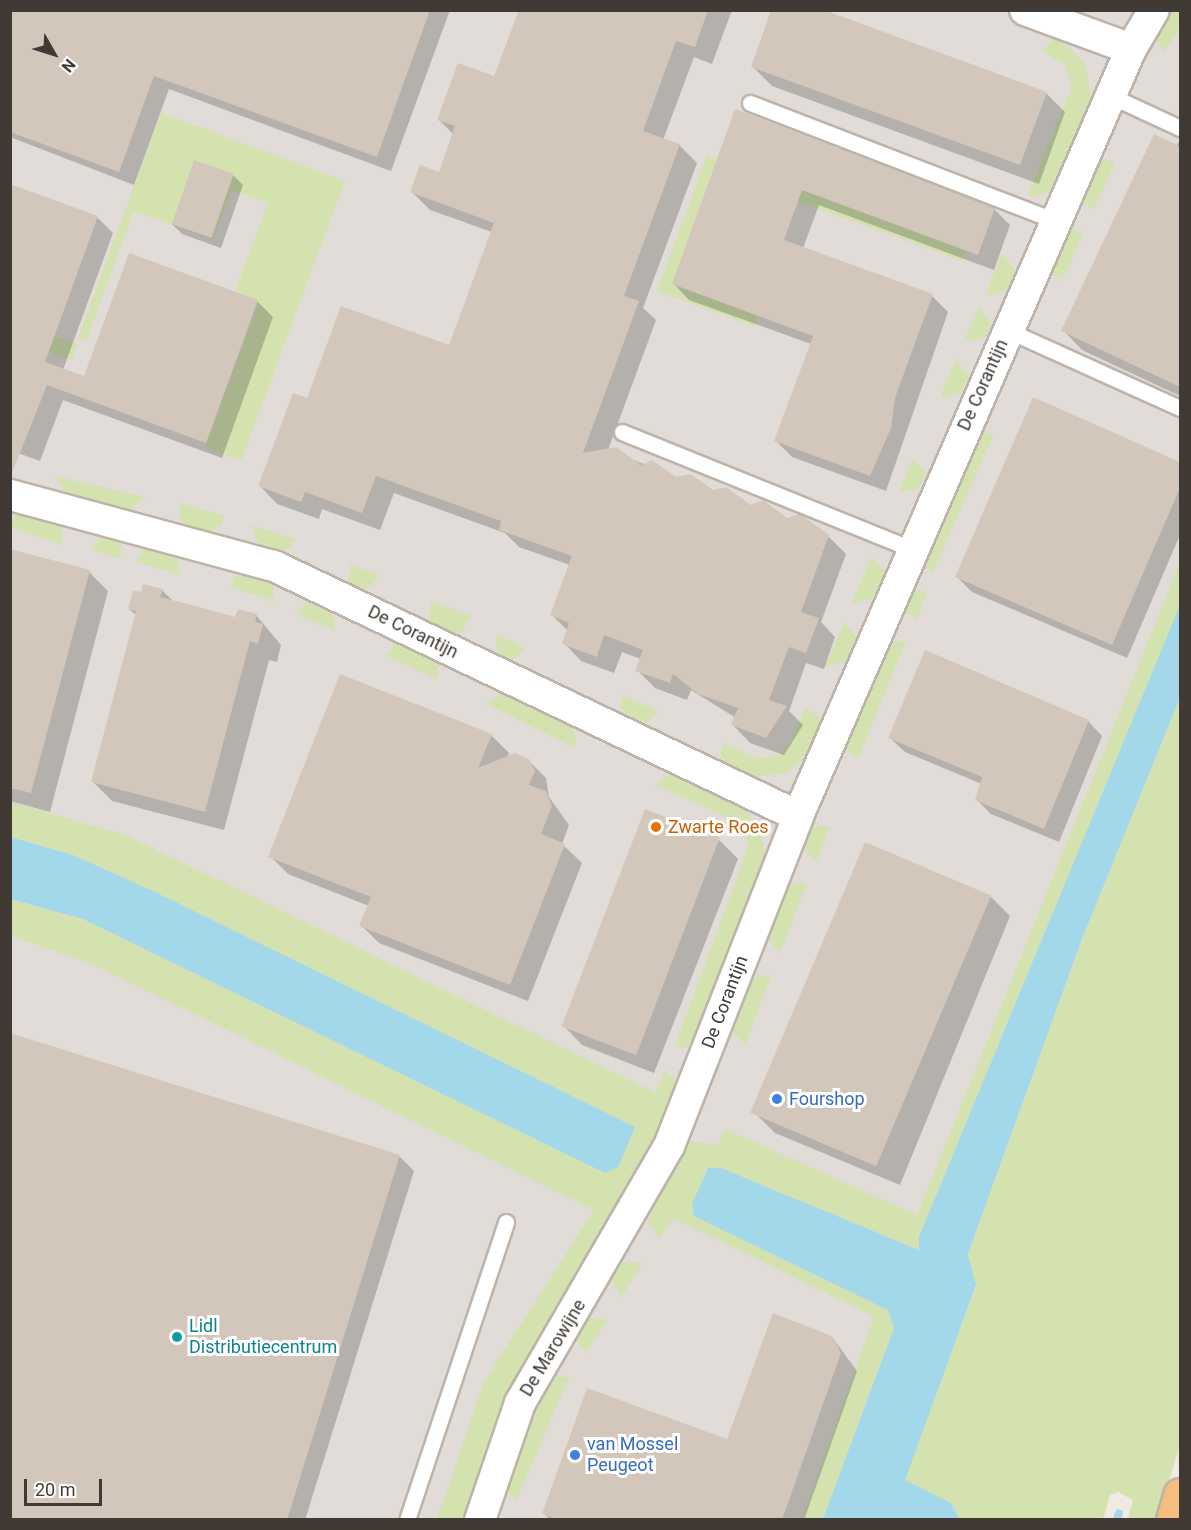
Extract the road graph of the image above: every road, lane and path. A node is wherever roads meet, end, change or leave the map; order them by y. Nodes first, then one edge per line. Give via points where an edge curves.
1 (1025, 10) edge
2 (1154, 10) edge
3 (1131, 49) junction
4 (1111, 96) junction
5 (750, 103) dead end
6 (1180, 128) edge
7 (1056, 220) junction
8 (1007, 330) junction
9 (1180, 408) edge
10 (621, 432) dead end
11 (10, 495) edge
12 (912, 549) junction
13 (798, 816) junction
14 (648, 1187) joint
15 (506, 1222) dead end
16 (1180, 1496) edge
17 (407, 1520) edge
18 (480, 1520) edge
19 (1173, 1520) edge

1 - 3 street
2 - 3 street, De Corantijn
3 - 4 street, De Corantijn
4 - 6 lane
4 - 7 street, De Corantijn
5 - 7 lane
7 - 8 street, De Corantijn
8 - 9 lane
8 - 12 street, De Corantijn
10 - 12 lane
11 - 13 street, De Corantijn via 274,566
12 - 13 street, De Corantijn
13 - 14 street, De Corantijn
14 - 18 street, De Marowijne via 520,1403
15 - 17 lane
16 - 19 highway

